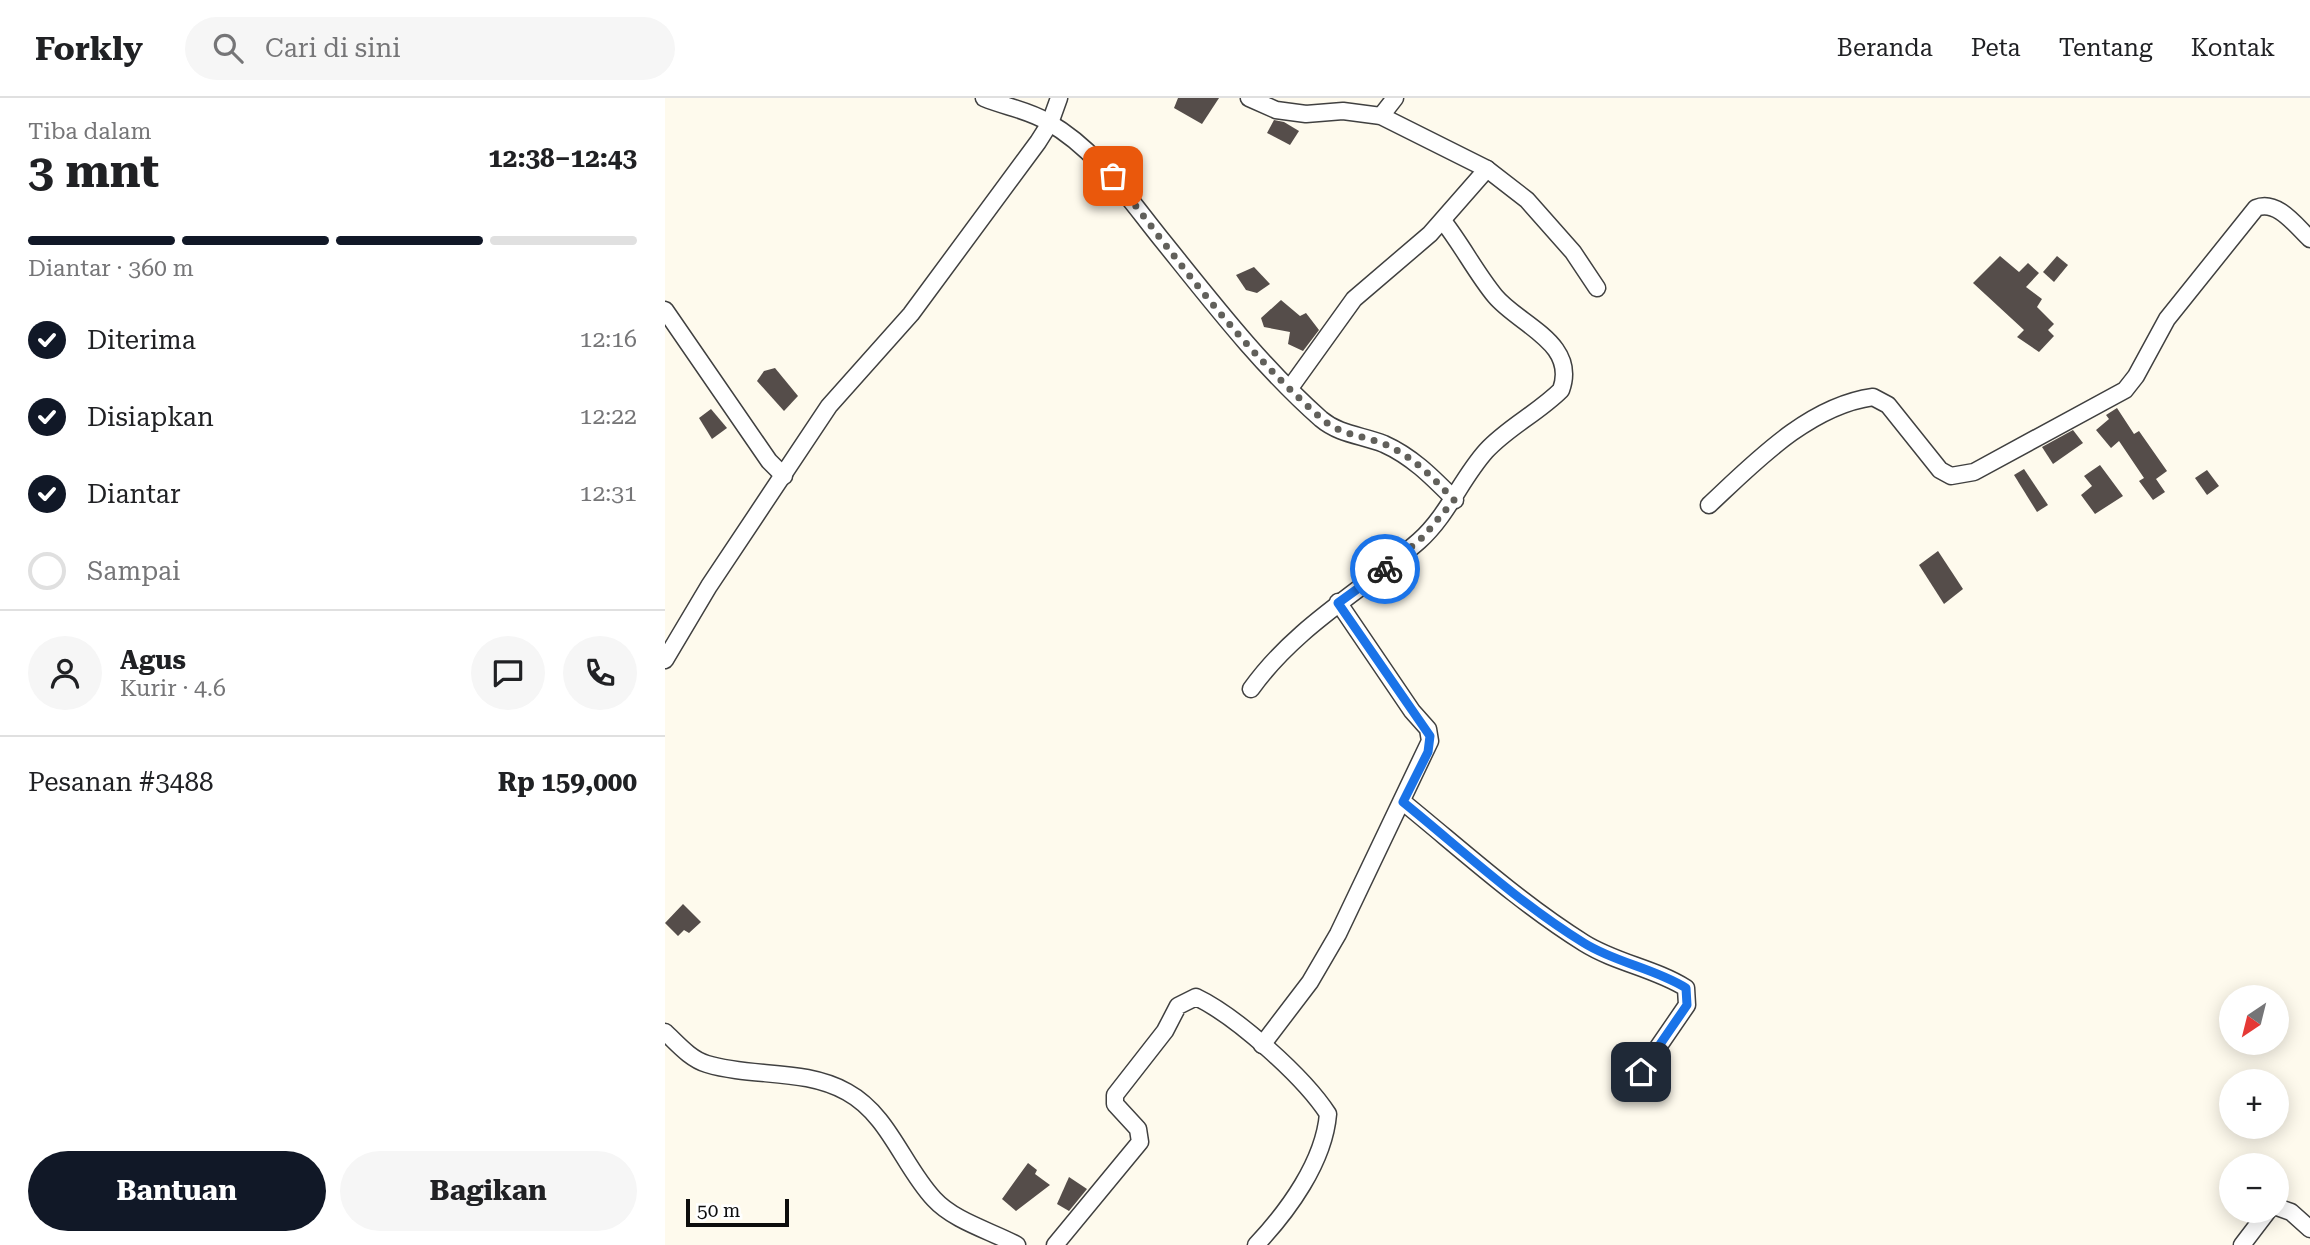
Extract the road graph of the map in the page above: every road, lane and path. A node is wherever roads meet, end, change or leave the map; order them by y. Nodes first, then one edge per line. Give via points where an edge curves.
1 (984, 98) edge
2 (1059, 98) edge
3 (1249, 98) edge
4 (1395, 98) edge
5 (1381, 116) junction
6 (1050, 123) junction
7 (1487, 169) junction
8 (1443, 221) junction
9 (2310, 239) edge
10 (1597, 288) dead end
11 (665, 310) edge
12 (1290, 388) junction
13 (784, 476) junction
14 (1454, 500) junction
15 (1709, 505) dead end
16 (1338, 603) junction
17 (665, 660) edge
18 (1251, 689) dead end
19 (1403, 802) junction
20 (665, 1032) edge
21 (1262, 1045) junction
22 (1641, 1072) dead end
23 (2289, 1211) edge
24 (2259, 1223) edge
25 (2310, 1229) edge
26 (1017, 1245) edge
27 (1055, 1245) edge
28 (1256, 1245) edge
29 (2242, 1245) edge

1 - 6 street
2 - 6 street
3 - 5 street via 1276,110
4 - 5 street
5 - 7 street
6 - 12 street via 1113,176 1242,338
6 - 13 street via 911,314 829,407
7 - 8 street
7 - 10 street via 1527,200 1573,252
8 - 12 street via 1354,299
8 - 14 street via 1496,297 1554,346 1564,367 1561,390 1485,452
9 - 15 street via 2277,209 2263,204 2256,208 2167,319 2125,390 1974,472 1951,476 1940,470 1888,405 1873,397 1843,404 1785,440
11 - 13 street
12 - 14 street via 1338,431 1403,453
13 - 17 street
14 - 16 street via 1415,544
16 - 18 street via 1272,660
16 - 19 street via 1430,736 1428,752
19 - 21 street via 1338,934 1310,982
19 - 22 street via 1583,943 1686,988 1687,1005
20 - 26 street via 708,1065 811,1078 848,1092 876,1116 935,1200
21 - 27 street via 1196,997 1178,1006 1170,1024 1115,1096 1115,1104 1138,1129 1140,1142
21 - 28 street via 1297,1075 1328,1115 1327,1131 1307,1176
23 - 25 street
24 - 29 street

